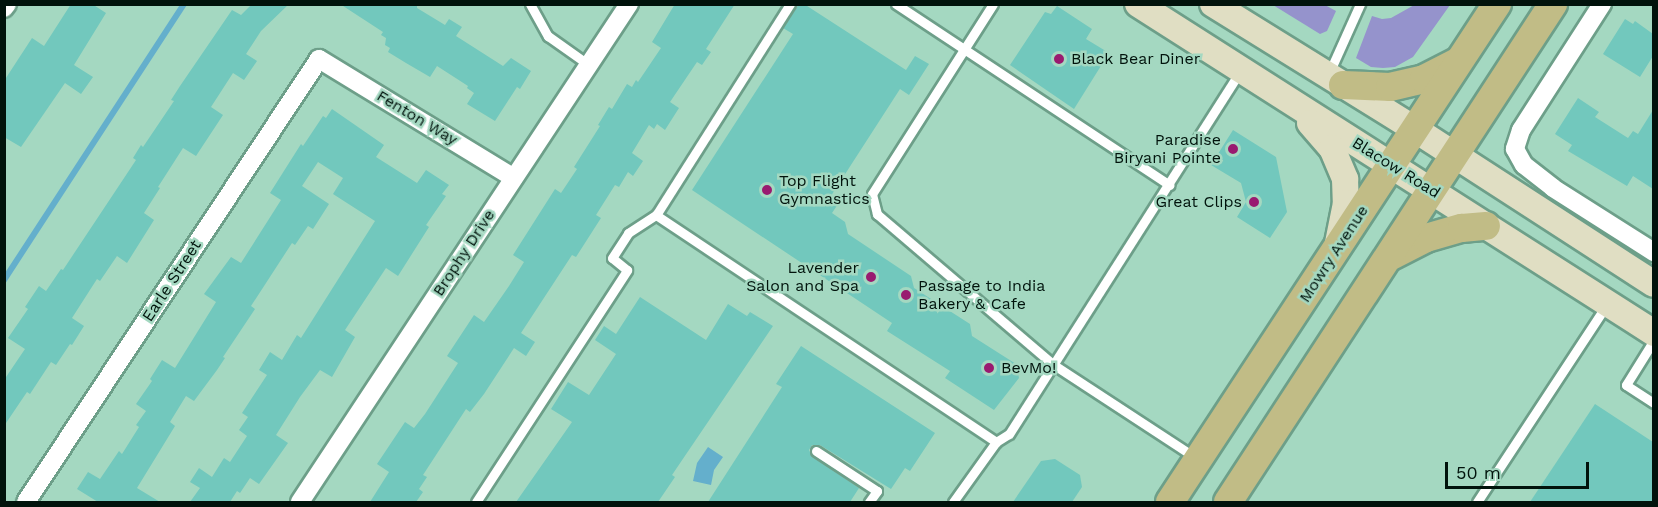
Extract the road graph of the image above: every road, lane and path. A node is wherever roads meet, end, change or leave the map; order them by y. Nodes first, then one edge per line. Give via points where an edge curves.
1 (530, 4) edge
2 (629, 4) edge
3 (790, 4) edge
4 (896, 4) edge
5 (993, 4) edge
6 (1138, 4) edge
7 (1360, 4) edge
8 (1497, 4) edge
9 (1553, 4) edge
10 (1602, 4) edge
11 (1229, 11) edge
12 (964, 50) junction
13 (319, 59) joint
14 (1461, 60) junction
15 (589, 65) junction
16 (1241, 70) junction
17 (1335, 80) junction
18 (1274, 91) junction
19 (1416, 130) junction
20 (1456, 155) junction
21 (1392, 165) junction
22 (514, 178) junction
23 (1169, 185) junction
24 (1432, 191) junction
25 (656, 215) junction
26 (1486, 226) junction
27 (1337, 249) junction
28 (1653, 252) edge
29 (1389, 257) junction
30 (1653, 284) edge
31 (1607, 303) junction
32 (1653, 333) edge
33 (1653, 340) edge
34 (1054, 365) junction
35 (1653, 403) edge
36 (996, 442) junction
37 (816, 451) dead end
38 (1198, 460) junction
39 (26, 502) edge
40 (300, 502) edge
41 (476, 502) edge
42 (869, 502) edge
43 (953, 502) edge
44 (1170, 502) edge
45 (1180, 502) edge
46 (1228, 502) edge
47 (1477, 502) edge

1 - 15 lane via 548,36
2 - 15 street, Brophy Drive
3 - 25 lane
4 - 12 lane
5 - 12 lane
6 - 16 main road, Blacow Road
7 - 17 lane
8 - 14 main road, Mowry Avenue
9 - 20 main road
10 - 28 street via 1521,130 1515,149 1524,165 1553,188
11 - 17 main road
12 - 23 lane
12 - 34 lane via 872,194 877,214
13 - 22 street, Fenton Way
13 - 39 street, Earle Street
14 - 17 main road via 1424,79 1390,87
14 - 19 main road, Mowry Avenue
15 - 22 street, Brophy Drive
16 - 18 main road, Blacow Road
16 - 23 lane
17 - 19 main road
18 - 21 main road, Blacow Road
18 - 27 main road via 1310,123 1340,164 1346,203
19 - 20 main road
19 - 21 main road, Mowry Avenue
20 - 24 main road
20 - 30 main road
21 - 24 main road, Blacow Road
21 - 27 main road, Mowry Avenue
22 - 40 street, Brophy Drive
23 - 34 lane
24 - 26 main road, Blacow Road
24 - 29 main road
25 - 36 lane
25 - 41 lane via 628,233 617,250 612,258 627,270
26 - 29 main road via 1426,238
26 - 31 main road, Blacow Road
27 - 38 main road, Mowry Avenue
29 - 46 main road
31 - 32 main road, Blacow Road
31 - 47 lane
33 - 35 lane via 1626,385
34 - 36 lane via 1009,434
34 - 38 lane
36 - 43 lane
37 - 42 lane via 877,491
38 - 44 main road, Mowry Avenue
38 - 45 main road

